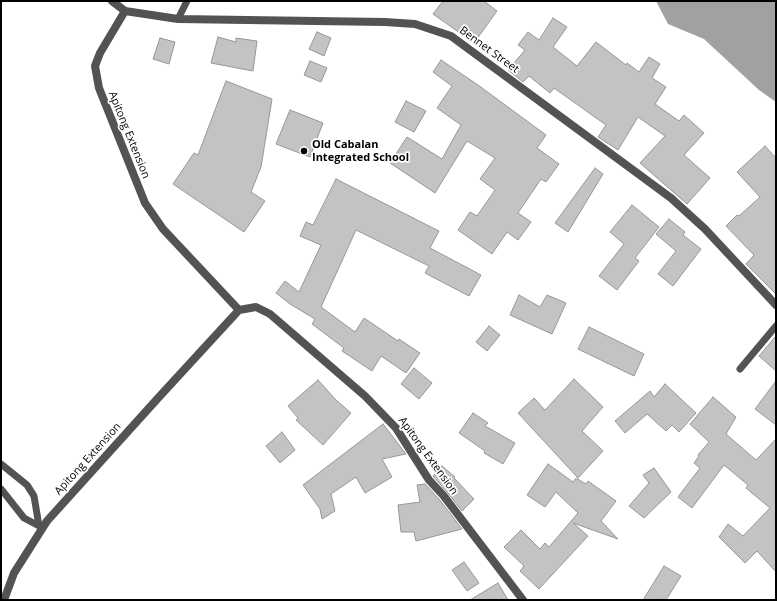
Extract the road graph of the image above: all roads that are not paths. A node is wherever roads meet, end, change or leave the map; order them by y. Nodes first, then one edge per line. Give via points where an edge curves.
1 (112, 1) edge
2 (187, 1) edge
3 (125, 11) junction
4 (178, 19) junction
5 (776, 305) edge
6 (239, 310) junction
7 (776, 326) edge
8 (740, 369) dead end
9 (1, 464) edge
10 (1, 489) edge
11 (41, 527) junction
12 (4, 600) edge
13 (523, 600) edge

1 - 3 street, Bennet Street
2 - 4 lane
3 - 4 street, Bennet Street
3 - 6 street, Apitong Extension via 95,66 99,88 145,203 163,229
4 - 5 street, Bennet Street via 385,22 415,24 451,36 671,198 705,229
6 - 11 street, Apitong Extension
6 - 13 street, Apitong Extension via 256,307 270,314 365,396 396,428 430,480
7 - 8 lane
9 - 11 lane via 28,485 34,496
10 - 11 lane via 24,518
11 - 12 street, Apitong Extension via 14,574

